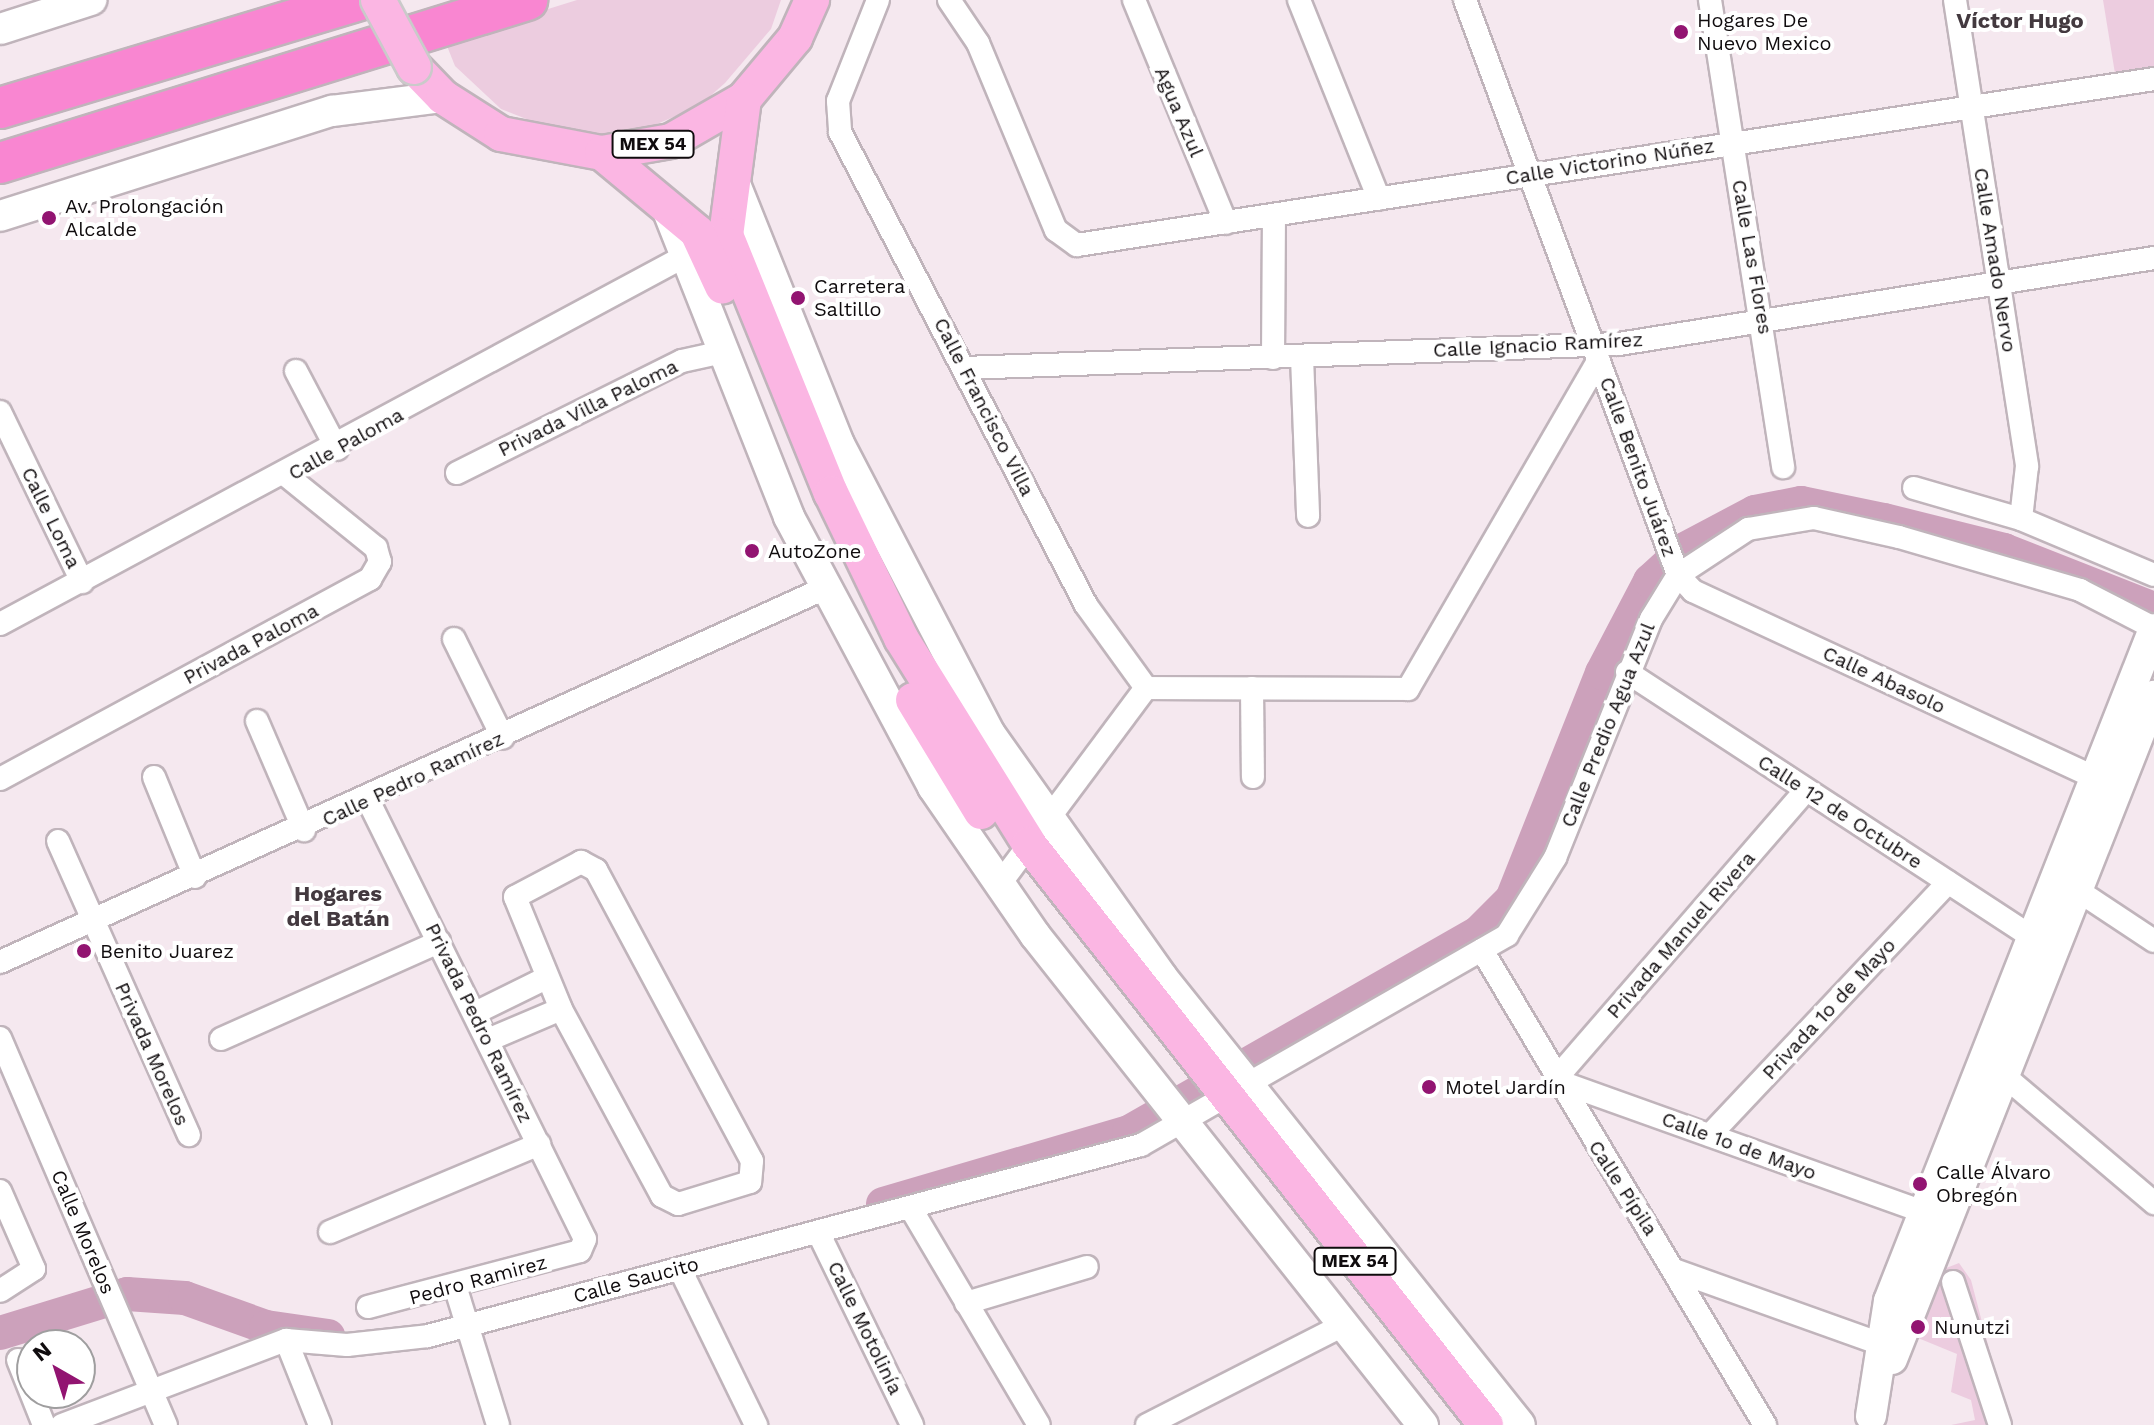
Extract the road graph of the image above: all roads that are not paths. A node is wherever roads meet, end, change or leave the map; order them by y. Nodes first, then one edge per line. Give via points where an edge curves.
1 (91, 0) edge
2 (360, 0) edge
3 (378, 0) edge
4 (527, 0) edge
5 (812, 0) edge
6 (878, 0) edge
7 (949, 0) edge
8 (1134, 0) edge
9 (1299, 0) edge
10 (1465, 0) edge
11 (1710, 0) edge
12 (1955, 0) edge
13 (0, 29) edge
14 (2154, 79) edge
15 (443, 97) junction
16 (744, 99) junction
17 (1971, 104) junction
18 (0, 108) edge
19 (1731, 142) junction
20 (602, 153) junction
21 (0, 163) edge
22 (1529, 176) junction
23 (1379, 199) junction
24 (665, 204) junction
25 (0, 216) edge
26 (1274, 216) junction
27 (1226, 223) junction
28 (687, 255) junction
29 (2154, 258) edge
30 (1998, 283) junction
31 (1764, 320) junction
32 (723, 352) junction
33 (1596, 352) junction
34 (1302, 357) junction
35 (1273, 358) junction
36 (964, 368) junction
37 (296, 371) dead end
38 (0, 412) edge
39 (337, 449) junction
40 (1783, 467) dead end
41 (457, 473) dead end
42 (287, 476) junction
43 (1914, 488) dead end
44 (1308, 516) dead end
45 (2021, 519) junction
46 (1678, 574) junction
47 (2154, 575) edge
48 (82, 582) junction
49 (823, 589) junction
50 (0, 624) edge
51 (2154, 629) edge
52 (454, 639) dead end
53 (1627, 672) junction
54 (1146, 688) junction
55 (1252, 688) junction
56 (2154, 696) edge
57 (257, 721) dead end
58 (503, 738) junction
59 (154, 777) dead end
60 (1253, 777) dead end
61 (2095, 778) junction
62 (0, 779) edge
63 (1806, 790) junction
64 (369, 801) junction
65 (304, 830) junction
66 (58, 841) dead end
67 (1022, 853) junction
68 (195, 877) junction
69 (1948, 882) junction
70 (2077, 890) junction
71 (93, 922) junction
72 (2154, 941) edge
73 (439, 942) junction
74 (2042, 944) junction
75 (1482, 950) junction
76 (0, 962) edge
77 (546, 978) junction
78 (561, 1009) junction
79 (475, 1013) junction
80 (221, 1039) dead end
81 (488, 1040) junction
82 (1, 1043) edge
83 (1994, 1067) junction
84 (1555, 1080) junction
85 (1214, 1102) junction
86 (189, 1135) dead end
87 (1710, 1135) junction
88 (539, 1144) junction
89 (0, 1191) edge
90 (2154, 1203) edge
91 (910, 1207) junction
92 (1923, 1212) junction
93 (330, 1232) dead end
94 (818, 1232) junction
95 (585, 1246) joint
96 (1087, 1267) dead end
97 (680, 1269) junction
98 (1677, 1271) junction
99 (1953, 1282) dead end
100 (0, 1291) edge
101 (457, 1293) junction
102 (966, 1303) junction
103 (368, 1307) dead end
104 (464, 1324) junction
105 (1343, 1325) junction
106 (286, 1340) junction
107 (1887, 1346) junction
108 (151, 1389) junction
109 (1870, 1421) edge
110 (62, 1425) edge
111 (166, 1425) edge
112 (320, 1425) edge
113 (498, 1425) edge
114 (756, 1425) edge
115 (912, 1425) edge
116 (1039, 1425) edge
117 (1147, 1425) edge
118 (1423, 1425) edge
119 (1460, 1425) edge
120 (1486, 1425) edge
121 (1520, 1425) edge
122 (1765, 1425) edge
123 (2000, 1425) edge

1 - 13 street
2 - 18 highway
3 - 15 main road, MEX 54, bridge via 414,67
4 - 21 highway
5 - 16 main road, MEX 54 via 795,38
6 - 36 street, Calle Francisco Villa via 835,117
7 - 27 street, Calle Victorino Núñez via 978,43 1067,243
8 - 27 street, Agua Azul
9 - 23 street
10 - 22 street, Calle Benito Juárez
11 - 19 street, Calle Las Flores
12 - 17 street, Calle Amado Nervo
14 - 17 street, Calle Victorino Núñez
15 - 20 main road, MEX 54 via 501,134
15 - 25 street via 332,111
16 - 20 main road, MEX 54 via 671,141
16 - 67 main road, MEX 54 via 726,235 831,493 901,638
17 - 19 street, Calle Victorino Núñez
17 - 30 street, Calle Amado Nervo
19 - 22 street, Calle Victorino Núñez
19 - 31 street, Calle Las Flores
20 - 24 main road, MEX 54
22 - 23 street, Calle Victorino Núñez
22 - 33 street, Calle Benito Juárez
23 - 26 street, Calle Victorino Núñez
24 - 28 street
24 - 67 main road, MEX 54 via 704,243 838,562
26 - 27 street, Calle Victorino Núñez
26 - 35 street
28 - 32 street
28 - 39 street, Calle Paloma
29 - 30 street, Calle Ignacio Ramírez
30 - 31 street, Calle Ignacio Ramírez
30 - 45 street, Calle Amado Nervo via 2027,466
31 - 33 street, Calle Ignacio Ramírez
31 - 40 street, Calle Las Flores
32 - 41 street, Privada Villa Paloma via 682,361
32 - 49 street
33 - 34 street, Calle Ignacio Ramírez
33 - 46 street, Calle Benito Juárez
33 - 55 street via 1408,689
34 - 35 street, Calle Ignacio Ramírez
34 - 44 street
35 - 36 street, Calle Ignacio Ramírez
36 - 54 street, Calle Francisco Villa via 1086,605
37 - 39 street
38 - 48 street, Calle Loma
39 - 42 street, Calle Paloma
42 - 48 street, Calle Paloma
42 - 62 street, Privada Paloma via 376,548 380,562 370,579
43 - 45 street
45 - 47 street
46 - 51 street, Calle Predio Agua Azul via 1748,529 1814,518 2080,590
46 - 53 street, Calle Predio Agua Azul
46 - 61 street, Calle Abasolo via 1693,591
48 - 50 street, Calle Paloma
49 - 58 street, Calle Pedro Ramírez
49 - 67 street via 933,787
51 - 61 street
52 - 58 street
53 - 63 street, Calle 12 de Octubre
53 - 75 street, Calle Predio Agua Azul via 1541,887 1507,935
54 - 55 street
54 - 67 street
55 - 60 street
56 - 70 street
57 - 65 street
58 - 64 street, Calle Pedro Ramírez
59 - 68 street
61 - 74 street
63 - 69 street, Calle 12 de Octubre
63 - 84 street, Privada Manuel Rivera
64 - 65 street, Calle Pedro Ramírez
64 - 73 street, Privada Pedro Ramírez
65 - 68 street, Calle Pedro Ramírez
66 - 71 street, Privada Morelos
67 - 85 main road, MEX 54 via 1137,1043
67 - 85 main road, MEX 54 via 1201,1048
68 - 71 street, Calle Pedro Ramírez
69 - 74 street, Calle 12 de Octubre
69 - 87 street, Privada 1o de Mayo
70 - 72 street
70 - 74 street
71 - 76 street, Calle Pedro Ramírez
71 - 86 street, Privada Morelos
73 - 79 street, Privada Pedro Ramírez
73 - 80 street
74 - 83 street
75 - 84 street, Calle Pípila
75 - 85 street, Calle Predio Agua Azul
77 - 78 street
77 - 78 street via 515,897 591,863 752,1161 757,1173 750,1182 678,1204 662,1196
77 - 79 street
78 - 81 street
79 - 81 street, Privada Pedro Ramírez
81 - 88 street, Privada Pedro Ramírez
82 - 108 street, Calle Morelos
83 - 90 street
83 - 92 street
83 - 107 street
84 - 87 street, Calle 1o de Mayo
84 - 98 street, Calle Pípila
85 - 91 street, Calle Saucito via 1141,1145
85 - 105 street
85 - 119 main road, MEX 54
85 - 120 main road, MEX 54
85 - 121 street
87 - 92 street, Calle 1o de Mayo
88 - 93 street
88 - 95 street, Privada Pedro Ramírez
89 - 100 street via 34,1269
91 - 94 street, Calle Saucito
91 - 102 street
92 - 107 street
94 - 97 street, Calle Saucito
94 - 115 street, Calle Motolinía
95 - 101 street, Pedro Ramirez
96 - 102 street
97 - 104 street, Calle Saucito
97 - 114 street
98 - 107 street
98 - 122 street, Calle Pípila
99 - 123 street
101 - 103 street, Pedro Ramirez
101 - 104 street
102 - 116 street
104 - 106 street, Calle Saucito via 381,1343
104 - 113 street
105 - 117 street
105 - 118 street
106 - 108 street, Calle Saucito
106 - 112 street
107 - 109 street
108 - 110 street, Calle Saucito
108 - 111 street, Calle Morelos

